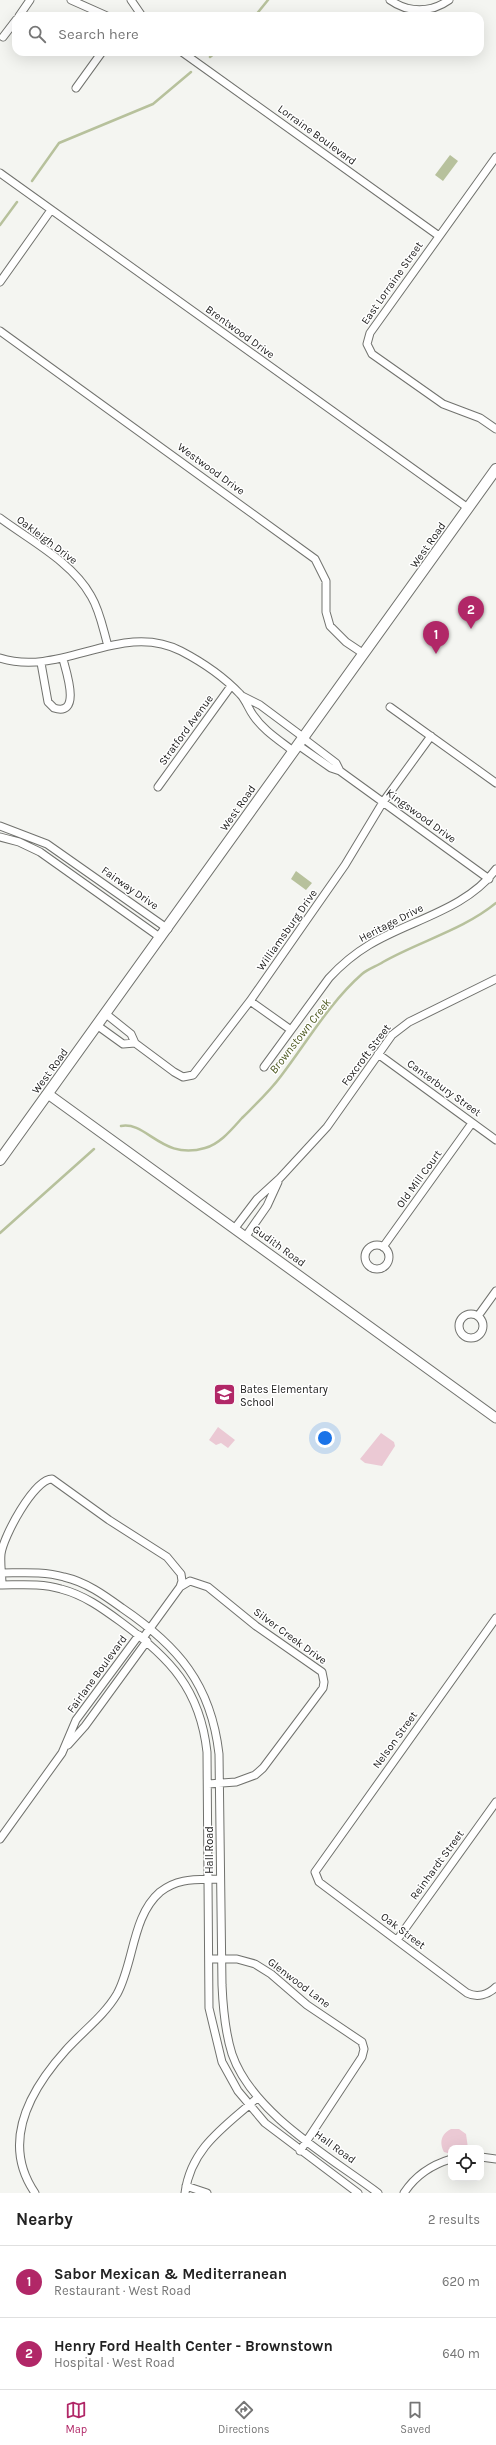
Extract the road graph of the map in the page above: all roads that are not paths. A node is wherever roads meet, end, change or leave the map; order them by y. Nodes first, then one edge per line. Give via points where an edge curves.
1 (30, 0) edge
2 (71, 0) edge
3 (132, 0) edge
4 (390, 0) edge
5 (449, 0) edge
6 (22, 12) edge
7 (98, 12) edge
8 (140, 12) edge
9 (12, 25) edge
10 (3, 37) dead end
11 (99, 56) edge
12 (188, 56) edge
13 (76, 88) dead end
14 (496, 157) edge
15 (0, 173) edge
16 (51, 210) junction
17 (439, 236) junction
18 (0, 282) edge
19 (0, 331) edge
20 (496, 429) edge
21 (496, 469) edge
22 (468, 508) junction
23 (0, 518) edge
24 (108, 646) junction
25 (364, 654) junction
26 (0, 658) edge
27 (63, 659) junction
28 (41, 663) junction
29 (231, 686) junction
30 (242, 696) junction
31 (390, 707) dead end
32 (431, 736) junction
33 (299, 743) junction
34 (496, 784) edge
35 (158, 787) dead end
36 (383, 802) junction
37 (0, 826) edge
38 (0, 838) edge
39 (80, 866) junction
40 (496, 869) edge
41 (74, 875) junction
42 (489, 879) junction
43 (168, 928) junction
44 (161, 938) junction
45 (496, 978) edge
46 (250, 1001) junction
47 (106, 1014) junction
48 (98, 1026) junction
49 (291, 1030) junction
50 (136, 1043) junction
51 (378, 1054) junction
52 (264, 1067) dead end
53 (48, 1094) junction
54 (472, 1123) junction
55 (496, 1140) edge
56 (0, 1160) edge
57 (280, 1178) junction
58 (234, 1228) junction
59 (246, 1236) junction
60 (383, 1247) dead end
61 (496, 1291) edge
62 (478, 1316) dead end
63 (496, 1418) edge
64 (1, 1573) edge
65 (1, 1585) edge
66 (180, 1587) junction
67 (496, 1618) edge
68 (150, 1628) junction
69 (143, 1638) junction
70 (65, 1748) junction
71 (220, 1783) junction
72 (208, 1784) junction
73 (496, 1802) edge
74 (0, 1839) edge
75 (315, 1876) joint
76 (208, 1879) junction
77 (220, 1879) junction
78 (397, 1940) junction
79 (221, 1958) junction
80 (209, 1959) junction
81 (496, 1987) edge
82 (258, 2098) junction
83 (249, 2106) junction
84 (307, 2140) junction
85 (300, 2151) junction
86 (484, 2157) edge
87 (448, 2160) edge
88 (496, 2160) edge
89 (186, 2189) edge
90 (35, 2193) edge
91 (207, 2193) edge
92 (358, 2193) edge
93 (378, 2193) edge
94 (404, 2193) edge

1 - 6 street
2 - 7 street
3 - 8 street
4 - 5 street via 403,7 422,9 437,8
9 - 10 street
11 - 13 street
12 - 17 street, Lorraine Boulevard
14 - 17 street, East Lorraine Street
15 - 16 street, Brentwood Drive
16 - 18 street
16 - 22 street, Brentwood Drive
17 - 20 street, East Lorraine Street via 370,333 367,344 372,354 443,404 480,418
19 - 25 street, Westwood Drive via 315,559 326,581 326,612 330,626 346,642
21 - 22 main road, West Road
22 - 25 main road, West Road
23 - 24 street, Oakleigh Drive via 80,579 95,604
24 - 27 street
24 - 29 street via 138,641 168,646 196,660
25 - 33 main road, West Road
26 - 28 street via 15,662
27 - 28 street
27 - 28 street via 72,697 69,705 62,709 54,708 48,702
29 - 30 street
29 - 35 street, Stratford Avenue
30 - 33 street via 260,705
30 - 33 street via 259,723
31 - 32 street
32 - 34 street
32 - 36 street, Williamsburg Drive
33 - 36 street, Kingswood Drive via 336,763 340,771
33 - 43 main road, West Road
36 - 42 street, Kingswood Drive
36 - 46 street, Williamsburg Drive via 345,865
37 - 39 street, Fairway Drive via 47,844
38 - 41 street, Fairway Drive via 19,842 40,852
39 - 41 street
39 - 43 street, Fairway Drive
40 - 42 street, Heritage Drive
41 - 44 street, Fairway Drive
42 - 49 street, Heritage Drive via 475,892 355,954 329,978
43 - 44 main road, West Road
44 - 47 main road, West Road
45 - 51 street, Foxcroft Street via 409,1022 392,1035
46 - 49 street
46 - 50 street, Williamsburg Drive via 196,1072 189,1076 178,1075
47 - 48 main road, West Road
47 - 50 street, Williamsburg Drive via 132,1034
48 - 50 street, Williamsburg Drive via 123,1044
48 - 53 main road, West Road
49 - 52 street, Heritage Drive
51 - 54 street, Canterbury Street
51 - 57 street, Foxcroft Street via 327,1127
53 - 56 main road, West Road
53 - 58 street, Gudith Road
54 - 55 street, Canterbury Street
54 - 60 street, Old Mill Court
57 - 58 street, Foxcroft Street via 257,1199
57 - 59 street, Foxcroft Street via 267,1206
58 - 59 street, Gudith Road
59 - 63 street, Gudith Road
61 - 62 street
64 - 65 street
64 - 66 street via 1,1553 8,1531 40,1483 52,1479 108,1520 168,1557 182,1574
64 - 68 street, Hall Road via 45,1573 77,1581 102,1594
65 - 69 street, Hall Road via 42,1585 73,1592 98,1605
66 - 68 street
66 - 71 street, Silver Creek Drive via 190,1581 208,1586 256,1626 320,1669 324,1676 323,1688 263,1768 245,1780
67 - 75 street, Nelson Street via 316,1869
68 - 69 street
68 - 71 street, Hall Road via 182,1658 205,1697 217,1737
69 - 70 street, Fairlane Boulevard via 85,1726
69 - 70 street, Fairlane Boulevard via 76,1720
69 - 72 street, Hall Road via 174,1667 194,1700 205,1738
70 - 74 street, Fairlane Boulevard
71 - 72 street, Silver Creek Drive
71 - 77 street, Hall Road
72 - 76 street, Hall Road
73 - 78 street, Reinhardt Street
75 - 78 street, Oak Street via 318,1882
76 - 77 street
76 - 80 street, Hall Road
76 - 90 street, Hall Road via 180,1881 167,1887 156,1897 145,1913 117,1994 29,2097 16,2132 17,2155 24,2176
77 - 79 street, Hall Road
78 - 81 street, Oak Street via 467,1993 474,1996 489,1994
79 - 80 street, Glenwood Lane
79 - 82 street, Hall Road via 223,2013 227,2034 233,2056
79 - 84 street, Glenwood Lane via 243,1960 261,1967 307,2005 362,2042 362,2057
80 - 83 street, Hall Road via 209,2008 216,2044 229,2076
82 - 83 street
82 - 84 street, Hall Road via 281,2122
83 - 85 street, Hall Road via 269,2127
83 - 89 street via 206,2143 194,2162
84 - 85 street, Glenwood Lane
84 - 93 street, Hall Road
85 - 92 street, Hall Road
86 - 88 street
87 - 94 street via 421,2174
89 - 91 street

